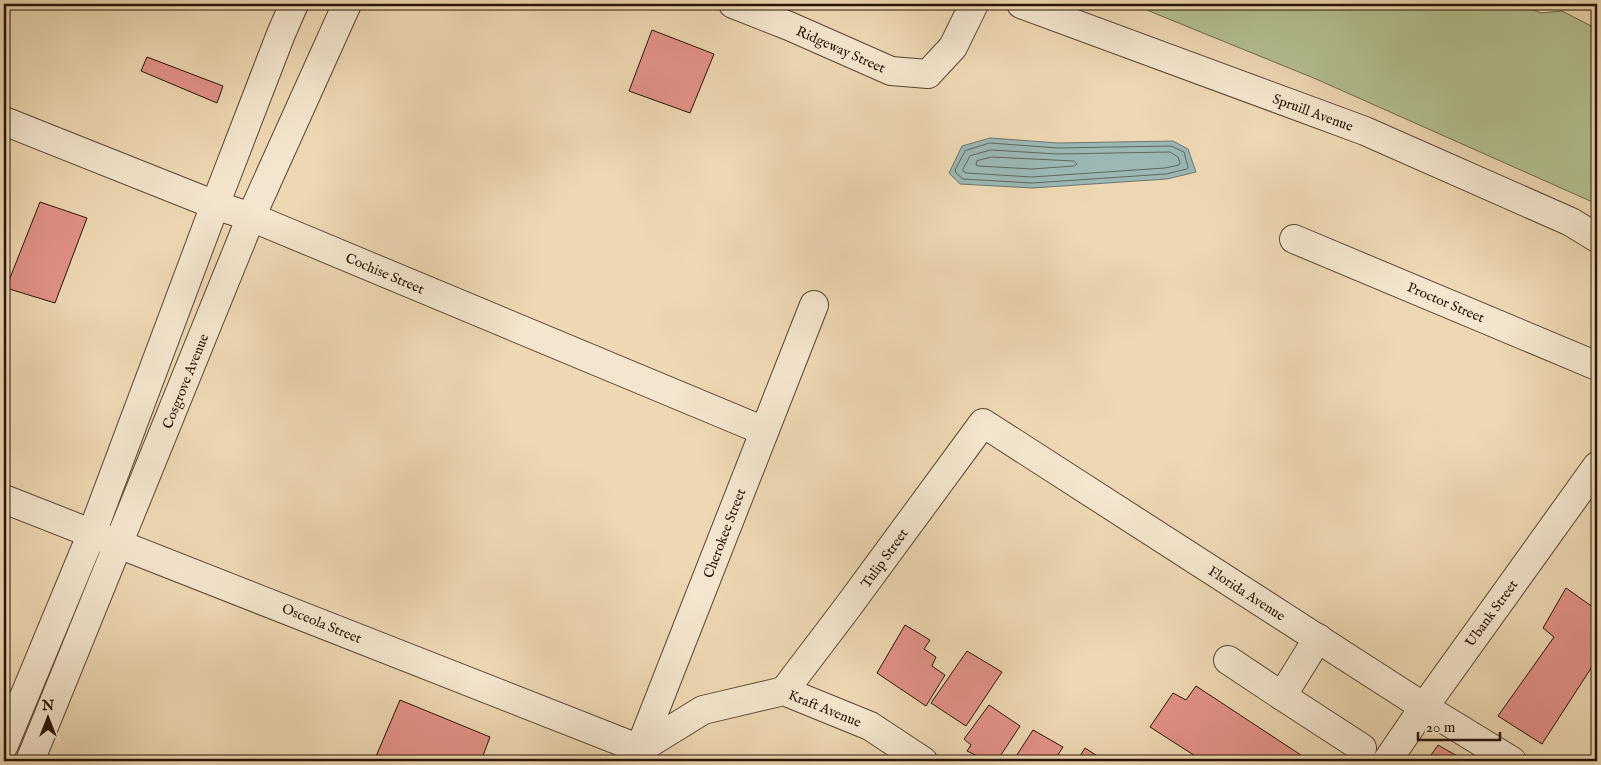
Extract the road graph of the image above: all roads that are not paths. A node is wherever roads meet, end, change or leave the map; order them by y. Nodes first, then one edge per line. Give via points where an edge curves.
1 (294, 4) edge
2 (347, 4) edge
3 (733, 4) edge
4 (974, 4) edge
5 (1021, 4) edge
6 (4, 121) edge
7 (215, 205) junction
8 (252, 217) junction
9 (1597, 238) edge
10 (1294, 239) dead end
11 (814, 305) dead end
12 (1597, 366) edge
13 (983, 423) joint
14 (764, 432) junction
15 (1597, 466) edge
16 (4, 499) edge
17 (92, 533) junction
18 (120, 543) junction
19 (1318, 638) junction
20 (1228, 660) dead end
21 (784, 691) junction
22 (1282, 696) junction
23 (1424, 706) junction
24 (4, 745) edge
25 (1362, 748) dead end
26 (637, 755) edge
27 (30, 761) edge
28 (923, 761) edge
29 (1387, 761) edge
30 (1512, 761) edge

1 - 7 street
2 - 8 street, Cosgrove Avenue
3 - 4 street, Ridgeway Street via 891,71 928,74 953,47
5 - 9 street, Spruill Avenue via 1365,132 1571,222
6 - 7 street, Cochise Street
7 - 8 street, Cochise Street
7 - 17 street
8 - 14 street, Cochise Street
8 - 18 street, Cosgrove Avenue
10 - 12 street, Proctor Street
11 - 14 street, Cherokee Street
13 - 19 street, Florida Avenue
13 - 21 street, Tulip Street
14 - 26 street, Cherokee Street
15 - 23 street, Ubank Street
16 - 17 street, Osceola Street
17 - 18 street, Osceola Street
17 - 24 street
18 - 26 street, Osceola Street
18 - 27 street, Cosgrove Avenue
19 - 22 street
19 - 23 street, Florida Avenue
20 - 22 street
21 - 26 street, Kraft Avenue via 703,710
21 - 28 street, Kraft Avenue via 870,726
22 - 25 street
23 - 29 street, Ubank Street
23 - 30 street, Florida Avenue

